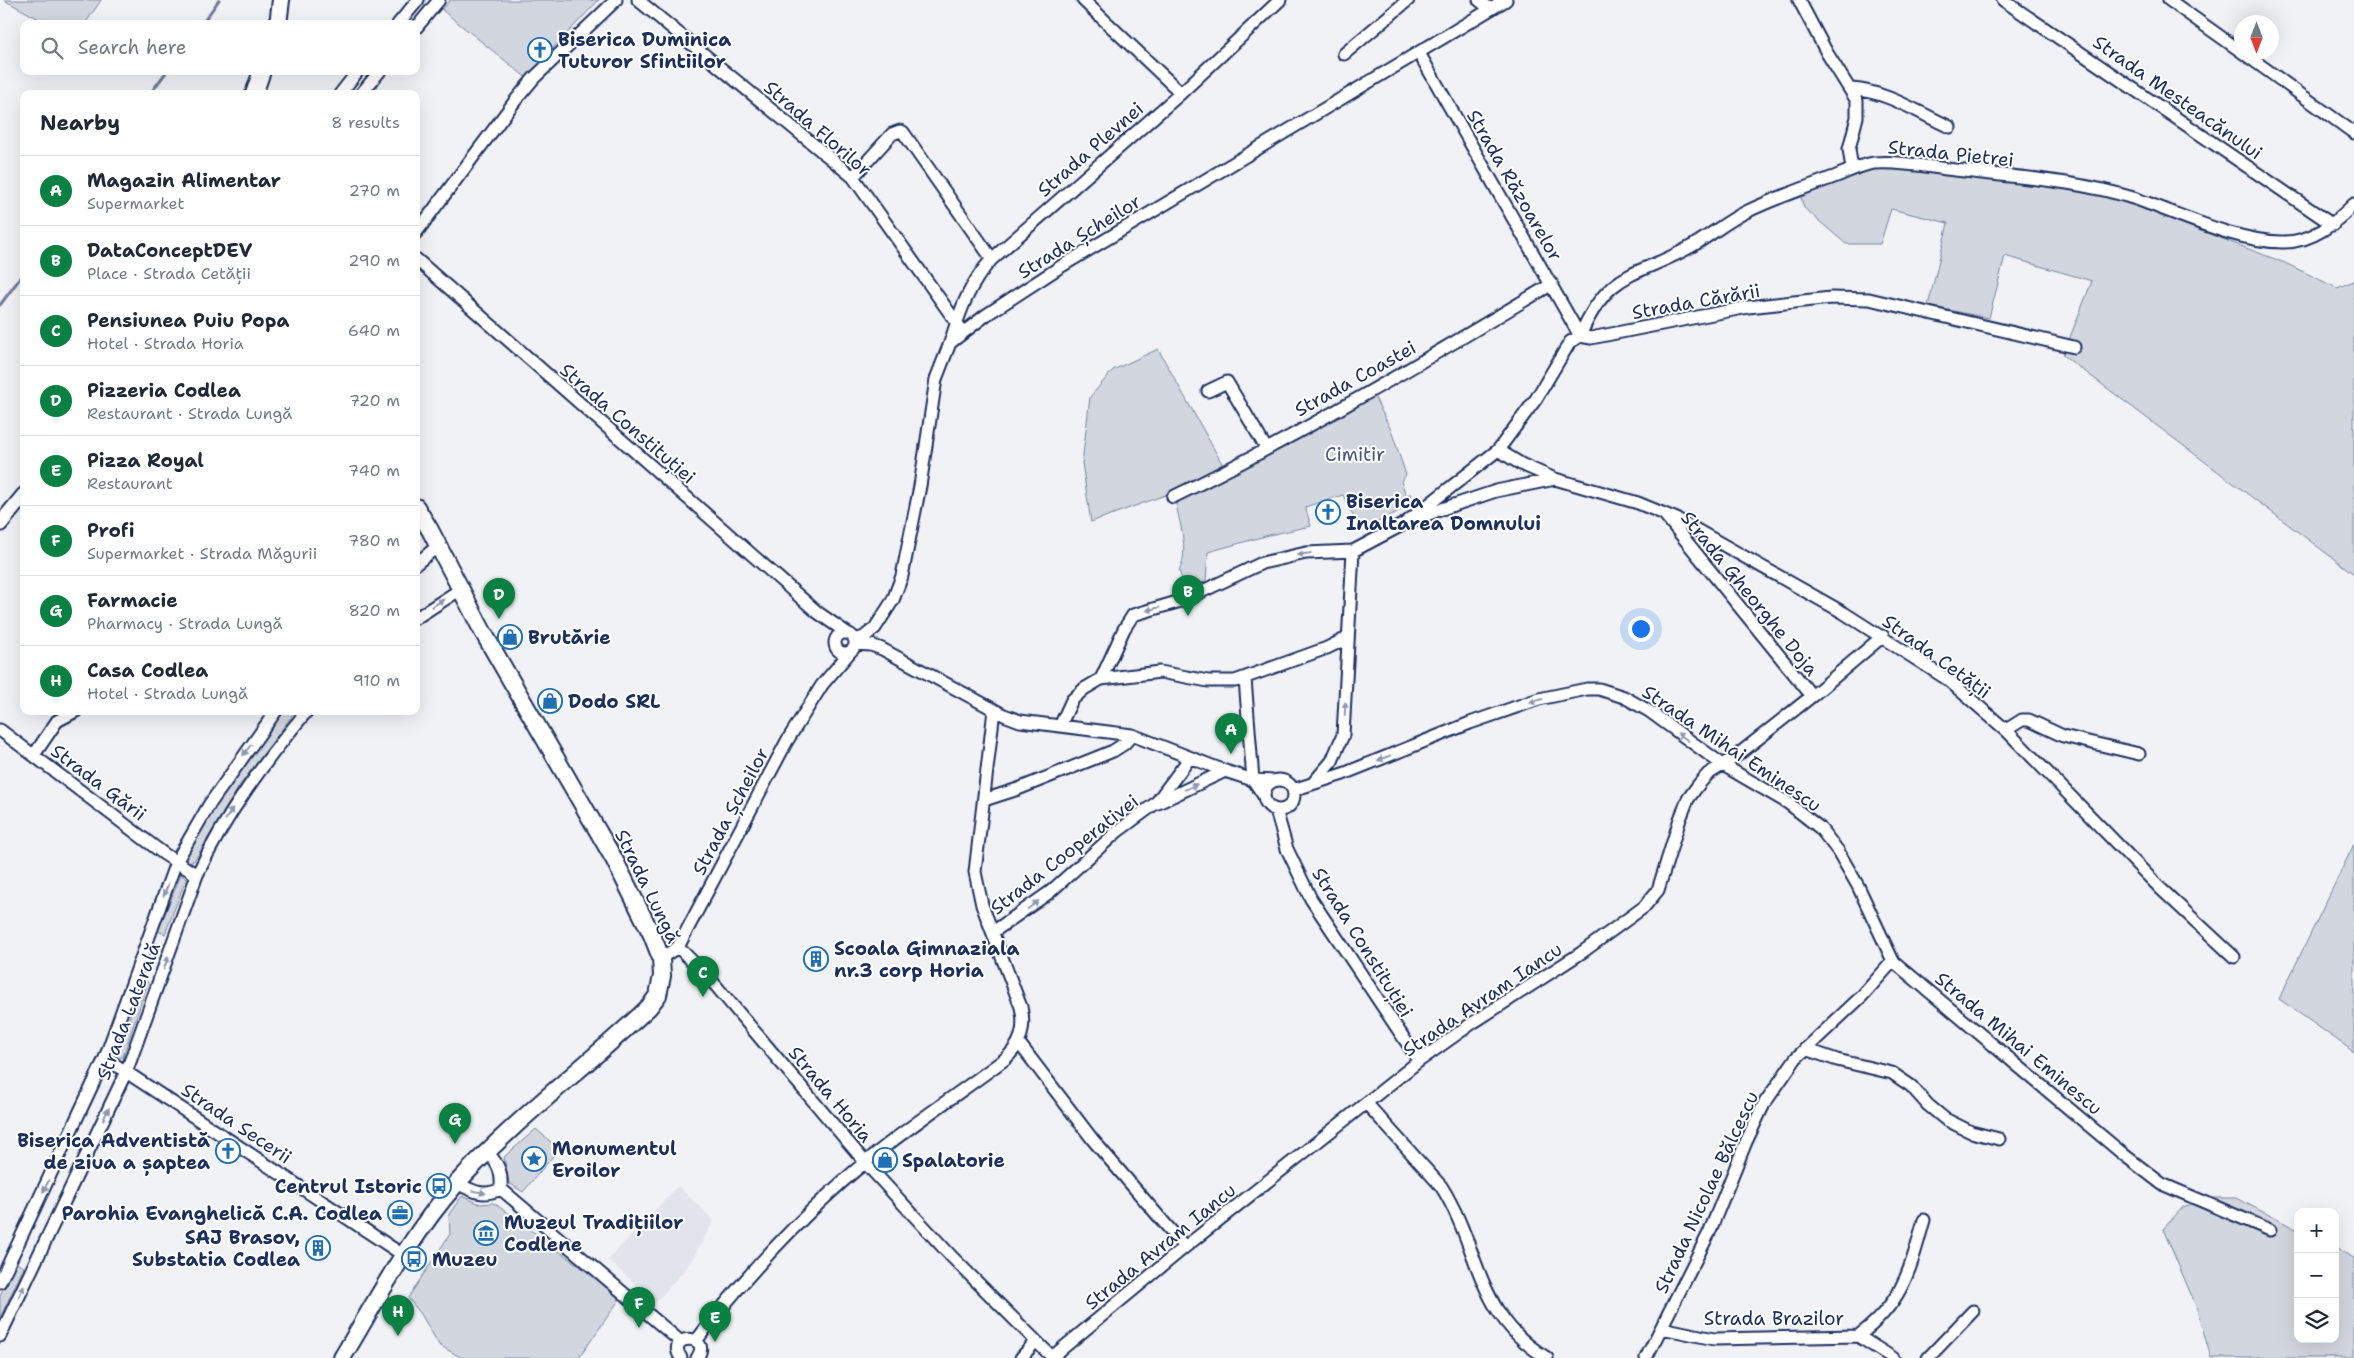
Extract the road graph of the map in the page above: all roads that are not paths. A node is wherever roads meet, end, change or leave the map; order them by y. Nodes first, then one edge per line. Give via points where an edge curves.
1 (281, 0) edge
2 (418, 0) edge
3 (439, 0) edge
4 (616, 0) edge
5 (638, 0) edge
6 (1082, 0) edge
7 (1280, 0) edge
8 (1408, 0) edge
9 (1479, 0) edge
10 (1506, 0) edge
11 (1799, 0) edge
12 (2003, 0) edge
13 (2169, 0) edge
14 (1490, 9) junction
15 (278, 20) edge
16 (401, 20) edge
17 (420, 23) edge
18 (2234, 46) edge
19 (1419, 53) junction
20 (1344, 54) dead end
21 (2253, 60) edge
22 (261, 75) edge
23 (355, 75) edge
24 (377, 75) edge
25 (1852, 89) junction
26 (255, 90) edge
27 (343, 90) edge
28 (364, 90) edge
29 (1181, 93) junction
30 (1950, 127) dead end
31 (2354, 133) edge
32 (1852, 169) junction
33 (853, 177) junction
34 (2354, 204) edge
35 (2333, 225) junction
36 (420, 227) edge
37 (992, 259) junction
38 (420, 264) edge
39 (1552, 284) junction
40 (956, 322) junction
41 (964, 332) junction
42 (1580, 336) junction
43 (950, 343) junction
44 (2074, 347) dead end
45 (1208, 391) dead end
46 (1266, 448) junction
47 (1498, 450) junction
48 (1555, 479) junction
49 (1172, 497) dead end
50 (20, 500) edge
51 (1662, 512) junction
52 (420, 514) edge
53 (0, 524) edge
54 (1404, 524) junction
55 (439, 545) junction
56 (1353, 551) junction
57 (420, 561) edge
58 (461, 589) junction
59 (817, 612) junction
60 (420, 615) edge
61 (1883, 636) junction
62 (1347, 638) junction
63 (852, 642) junction
64 (836, 644) junction
65 (828, 678) junction
66 (1101, 679) junction
67 (1245, 679) junction
68 (1812, 696) junction
69 (994, 710) junction
70 (68, 715) edge
71 (273, 715) edge
72 (304, 715) edge
73 (1060, 726) junction
74 (0, 730) edge
75 (2006, 730) junction
76 (1132, 735) junction
77 (2139, 754) dead end
78 (34, 755) junction
79 (1190, 759) junction
80 (1723, 766) junction
81 (1225, 771) junction
82 (1253, 780) junction
83 (1276, 781) junction
84 (1313, 783) junction
85 (1293, 790) junction
86 (1264, 796) junction
87 (984, 800) junction
88 (1156, 803) junction
89 (1276, 810) junction
90 (176, 862) junction
91 (197, 875) junction
92 (993, 932) junction
93 (678, 947) junction
94 (2234, 956) dead end
95 (661, 958) junction
96 (1893, 961) junction
97 (1019, 1043) junction
98 (1805, 1049) junction
99 (105, 1058) junction
100 (1418, 1061) junction
101 (127, 1070) junction
102 (1367, 1104) junction
103 (1999, 1140) dead end
104 (488, 1153) junction
105 (866, 1163) junction
106 (457, 1183) junction
107 (501, 1188) junction
108 (1924, 1220) dead end
109 (2270, 1230) dead end
110 (1185, 1247) junction
111 (403, 1255) junction
112 (0, 1282) edge
113 (1973, 1311) dead end
114 (1662, 1328) junction
115 (0, 1336) edge
116 (1858, 1336) junction
117 (696, 1341) junction
118 (681, 1342) junction
119 (1035, 1342) junction
120 (700, 1357) edge
121 (1052, 1357) edge
122 (342, 1358) edge
123 (681, 1358) edge
124 (1021, 1358) edge
125 (1547, 1358) edge
126 (1646, 1358) edge
127 (1893, 1358) edge
128 (1928, 1358) edge

1 - 15 highway
2 - 16 street
3 - 17 street
4 - 36 street via 528,86
5 - 33 street, Strada Florilor
6 - 29 street
7 - 29 street, Strada Plevnei
8 - 20 street
9 - 14 street
10 - 14 street, Strada Șcheilor
11 - 25 street via 1827,53
12 - 35 street, Strada Mesteacănului
13 - 18 street
14 - 19 street, Strada Șcheilor
19 - 39 street, Strada Răzoarelor
19 - 41 street, Strada Șcheilor via 1060,267
21 - 31 street
22 - 26 highway
23 - 27 street
24 - 28 street
25 - 30 street via 1879,95
25 - 32 street via 1858,108 1850,142
29 - 37 street, Strada Plevnei
32 - 35 street, Strada Pietrei via 1887,163 2039,179 2131,198 2267,241 2300,240
32 - 42 street, Strada Pietrei via 1746,212 1679,253 1621,279 1596,303
33 - 37 street via 892,134 904,132
33 - 40 street, Strada Florilor
34 - 35 street, Strada Pietrei
37 - 40 street, Strada Plevnei via 967,293
38 - 59 street, Strada Constituției
39 - 42 street, Strada Răzoarelor
39 - 46 street, Strada Coastei
40 - 41 street, Strada Florilor
40 - 43 street, Strada Plevnei
41 - 43 street, Strada Șcheilor
42 - 44 street, Strada Cărării via 1591,338 1748,307 1850,297
42 - 47 street via 1570,342 1536,399
43 - 63 street, Strada Șcheilor via 941,361 933,396 902,576 893,600 875,628
45 - 46 street via 1226,382
46 - 49 street, Strada Coastei
47 - 48 street, Strada Cetății
47 - 54 street
48 - 51 street, Strada Cetății
48 - 54 street, Strada Cetății via 1475,498
50 - 53 main road
51 - 61 street, Strada Cetății
51 - 68 street, Strada Gheorghe Doja
52 - 55 highway, Strada Lungă
54 - 56 street, Strada Cetății
55 - 57 street
55 - 58 highway, Strada Lungă
56 - 62 street
56 -> 66 street, Strada Cetății via 1306,553 1268,561 1184,600 1133,615
60 -> 58 street
58 - 95 highway, Strada Lungă via 614,860
59 - 63 street, Strada Constituției
59 - 64 street, Strada Constituției
61 - 68 street, Strada Avram Iancu
61 - 75 street, Strada Cetății via 1947,679
62 - 67 street
84 -> 62 street via 1335,756 1344,735
63 - 64 street via 842,652
63 - 64 street via 841,634
63 - 65 street, Strada Șcheilor
63 - 69 street, Strada Constituției via 882,649
64 - 65 street, Strada Șcheilor
65 - 93 street, Strada Șcheilor via 772,767
66 - 67 street via 1160,672 1208,681
66 - 73 street via 1072,700
67 - 82 street
68 - 80 street, Strada Avram Iancu
69 - 73 street, Strada Constituției via 1020,721
69 - 87 street
70 - 78 street via 57,721
71 -> 90 street, Strada Laterală via 209,804
91 -> 72 street, Strada Laterală via 224,822 249,783
73 - 76 street, Strada Constituției
74 - 78 street, Strada Gării
75 - 77 street via 2022,720 2029,720 2063,736
75 - 94 street, Strada Cetății via 2161,888
76 - 79 street, Strada Constituției
76 - 87 street via 1113,751
78 - 90 street, Strada Gării
79 - 81 street, Strada Constituției
79 - 88 street, Strada Cooperativei
80 -> 84 street, Strada Mihai Eminescu via 1649,711 1624,697 1599,689 1587,689 1512,708
80 - 96 street, Strada Mihai Eminescu via 1788,803 1820,828 1858,886
80 - 100 street, Strada Avram Iancu via 1708,774 1688,799 1658,890 1644,907 1581,953
81 - 82 street, Strada Constituției
88 -> 81 street, Strada Cooperativei
82 - 83 street, Strada Constituției
82 - 86 street
83 - 85 street via 1287,783
83 - 86 street via 1266,788
84 - 85 street, Strada Mihai Eminescu
85 - 89 street via 1291,804
86 - 89 street via 1268,805
87 - 92 street via 976,872 979,896
92 -> 88 street, Strada Cooperativei via 1050,892 1118,831
89 - 100 street, Strada Constituției via 1287,849 1311,899
90 - 91 street, Strada Gării
90 -> 99 street, Strada Laterală
101 -> 91 street, Strada Laterală
92 - 97 street via 1022,1014
93 - 95 street, Strada Șcheilor
93 - 105 street, Strada Horia via 711,980
95 - 104 highway, Strada Lungă via 661,986 649,1007
96 - 98 street, Strada Nicolae Bălcescu via 1862,996
96 - 109 street, Strada Mihai Eminescu via 2162,1184
97 - 105 street via 1004,1060
97 - 110 street via 1093,1140
98 - 103 street via 1892,1073 1912,1086 1928,1105 1950,1122
98 - 114 street, Strada Nicolae Bălcescu via 1778,1083 1754,1122 1717,1215
99 - 101 street, Strada Secerii
99 -> 112 street, Strada Laterală
100 - 102 street, Strada Avram Iancu
101 - 111 street, Strada Secerii
115 -> 101 street, Strada Laterală
102 - 110 street, Strada Avram Iancu
102 - 125 street via 1441,1186 1467,1240 1480,1278 1503,1319 1516,1334
104 - 106 highway, Strada Lungă
104 - 107 street via 500,1170
105 - 117 street via 829,1193 773,1250
105 - 119 street, Strada Horia
106 -> 107 street via 483,1194
106 - 111 highway, Strada Lungă
107 - 118 street
108 - 116 street, Strada Brazilor via 1904,1285 1872,1325
110 - 121 street, Strada Avram Iancu
111 - 122 highway, Strada Lungă
113 - 128 street
114 - 116 street, Strada Brazilor via 1714,1339
114 - 126 street, Strada Nicolae Bălcescu
116 - 127 street, Strada Brazilor
117 - 118 street via 686,1339
117 - 120 street via 701,1349
118 - 123 street via 678,1349
119 - 121 street, Strada Horia
119 - 124 street

